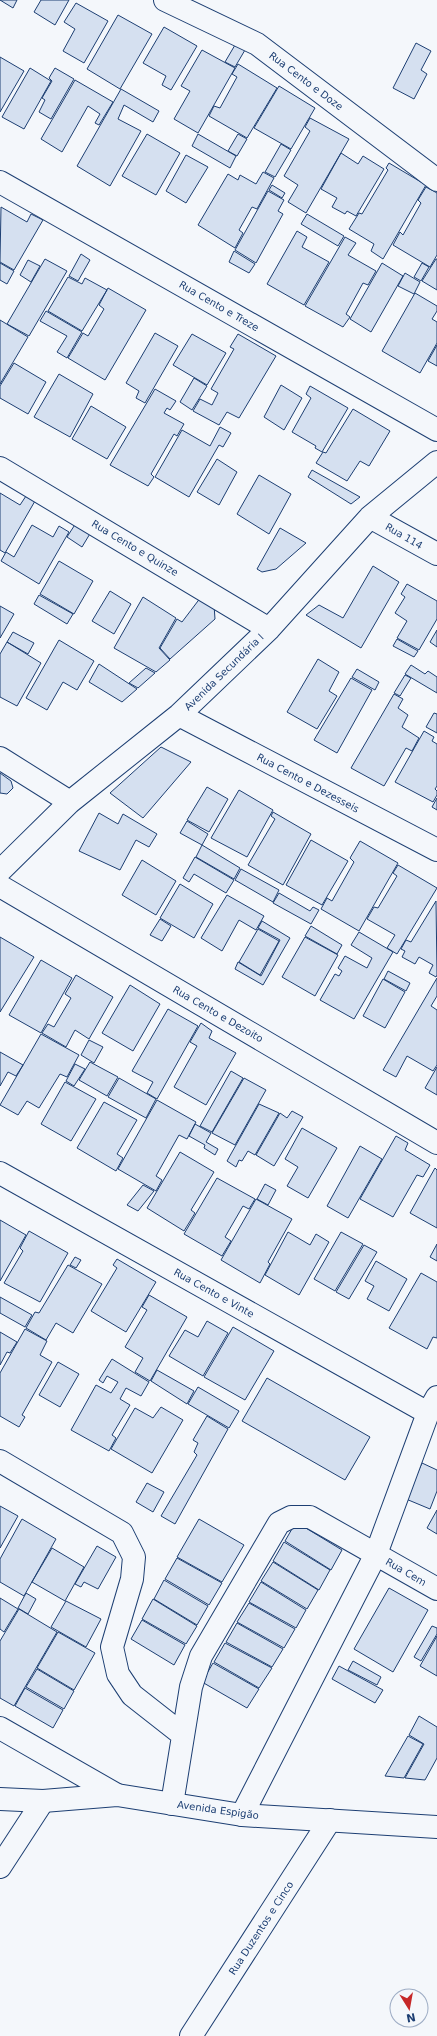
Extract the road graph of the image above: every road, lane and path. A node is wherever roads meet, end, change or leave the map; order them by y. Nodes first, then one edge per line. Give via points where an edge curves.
1 (165, 0) edge
2 (437, 180) edge
3 (0, 182) edge
4 (437, 430) edge
5 (437, 462) edge
6 (0, 468) edge
7 (370, 517) junction
8 (437, 554) edge
9 (269, 629) junction
10 (180, 715) junction
11 (0, 758) edge
12 (70, 802) junction
13 (437, 850) edge
14 (0, 871) edge
15 (0, 886) edge
16 (437, 1143) edge
17 (0, 1173) edge
18 (432, 1405) edge
19 (0, 1461) edge
20 (376, 1554) junction
21 (437, 1589) edge
22 (0, 1728) edge
23 (183, 1735) junction
24 (117, 1795) junction
25 (0, 1799) edge
26 (43, 1801) junction
27 (172, 1804) junction
28 (242, 1815) junction
29 (330, 1820) junction
30 (437, 1827) edge
31 (0, 1867) edge
32 (191, 2036) edge

1 - 2 street, Rua Cento e Doze via 258,44
3 - 4 street, Rua Cento e Treze
5 - 7 street, Avenida Secundária I
6 - 9 street, Rua Cento e Quinze
7 - 8 street, Rua 114
7 - 9 street, Avenida Secundária I
9 - 10 street, Avenida Secundária I
10 - 12 street, Avenida Secundária I
10 - 13 street, Rua Cento e Dezesseis
11 - 12 street
12 - 14 street, Avenida Secundária I
15 - 16 street, Rua Cento e Dezoito
17 - 18 street, Rua Cento e Vinte
18 - 20 street
19 - 23 street via 122,1533 134,1557 132,1579 112,1647 118,1674 132,1695
20 - 21 street, Rua Cem
20 - 23 street, Rua Cem via 310,1517 291,1517 279,1523 201,1656
20 - 28 street
22 - 24 street
23 - 27 street, Rua Cem
24 - 26 street, Avenida Espigão
24 - 27 street, Avenida Espigão
25 - 26 street, Avenida Espigão
26 - 31 street
27 - 28 street, Avenida Espigão
28 - 29 street, Avenida Espigão
29 - 30 street, Avenida Espigão
29 - 32 street, Rua Duzentos e Cinco

